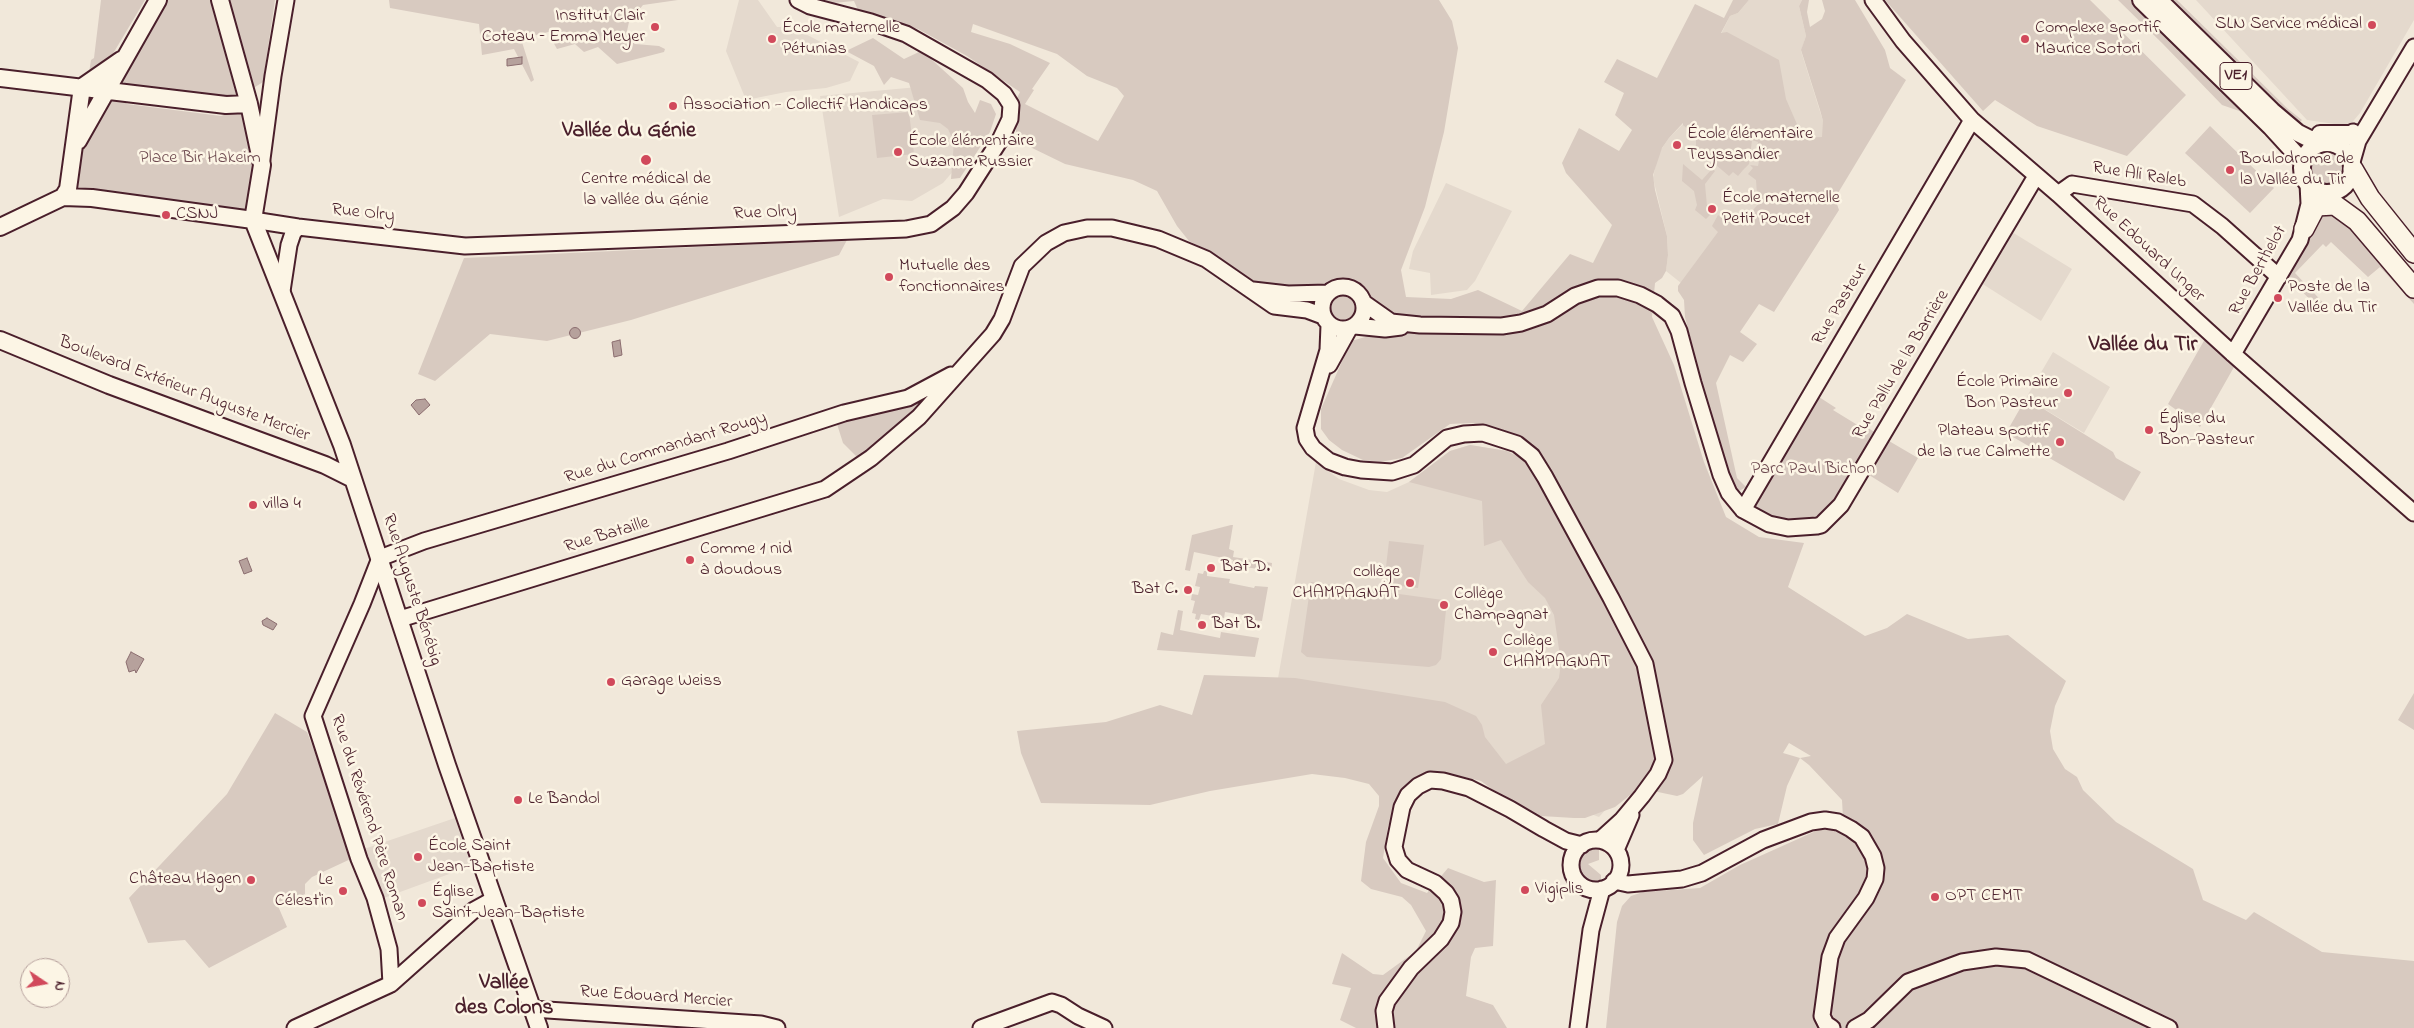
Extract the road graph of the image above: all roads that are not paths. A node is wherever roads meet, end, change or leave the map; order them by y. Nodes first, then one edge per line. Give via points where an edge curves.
1 (158, 0) edge
2 (220, 0) edge
3 (286, 0) edge
4 (798, 0) edge
5 (1873, 0) edge
6 (2141, 0) edge
7 (2159, 0) edge
8 (2414, 47) edge
9 (124, 58) junction
10 (272, 76) junction
11 (0, 78) edge
12 (82, 88) junction
13 (107, 90) junction
14 (249, 104) junction
15 (2272, 111) junction
16 (2375, 113) junction
17 (1972, 120) junction
18 (2350, 134) junction
19 (2325, 144) junction
20 (74, 147) junction
21 (2303, 162) junction
22 (262, 165) junction
23 (2352, 166) junction
24 (2036, 176) junction
25 (2308, 184) junction
26 (2333, 193) junction
27 (2058, 194) junction
28 (63, 197) junction
29 (2309, 204) junction
30 (253, 220) junction
31 (0, 227) edge
32 (298, 227) junction
33 (2304, 229) junction
34 (2414, 253) edge
35 (2279, 277) junction
36 (2414, 277) edge
37 (2414, 288) edge
38 (1247, 289) junction
39 (282, 291) junction
40 (1328, 293) junction
41 (1364, 303) junction
42 (1326, 320) junction
43 (1420, 325) junction
44 (1352, 328) junction
45 (0, 340) edge
46 (2233, 354) junction
47 (961, 370) junction
48 (1313, 400) junction
49 (342, 446) junction
50 (325, 465) junction
51 (353, 479) junction
52 (1743, 510) junction
53 (2414, 513) edge
54 (380, 558) junction
55 (400, 619) junction
56 (1642, 796) junction
57 (1544, 830) junction
58 (1600, 840) junction
59 (1582, 845) junction
60 (1616, 850) junction
61 (1572, 860) junction
62 (1621, 865) junction
63 (1663, 882) junction
64 (1608, 885) junction
65 (1585, 887) junction
66 (494, 899) junction
67 (1591, 930) junction
68 (391, 984) junction
69 (532, 1009) junction
70 (295, 1028) edge
71 (539, 1028) edge
72 (777, 1028) edge
73 (981, 1028) edge
74 (1104, 1028) edge
75 (1386, 1028) edge
76 (1578, 1028) edge
77 (1832, 1028) edge
78 (1855, 1028) edge
79 (2169, 1028) edge

1 - 9 main road
2 - 14 main road
3 - 10 street
4 - 32 street, Rue Olry via 906,34 987,80 1004,94 1011,105 1010,119 1000,140 966,193 954,208 931,224 906,229 464,246
5 - 17 street, Rue Edouard Unger via 1903,41
6 - 21 main road, VE1
7 - 15 main road, VE1
8 - 16 street
9 - 12 main road
9 - 13 main road
10 - 14 street via 260,97
10 - 22 street
11 - 12 main road
12 - 13 main road
12 - 20 main road
13 - 14 main road via 226,106
13 - 20 main road
14 - 22 main road
15 - 18 main road via 2302,129 2323,135
15 - 19 main road, VE1 via 2298,133
16 - 18 street
16 - 23 street via 2358,141
17 - 24 street, Rue Edouard Unger
17 - 52 street, Rue Pasteur
18 - 19 street
19 - 21 main road via 2309,151
19 - 23 main road via 2344,150
20 - 28 main road via 68,188
21 - 25 main road via 2302,174
22 - 30 main road
23 - 26 main road via 2348,184
23 - 34 highway via 2370,198
24 - 27 street, Rue Edouard Unger
24 - 52 street, Rue Pallu de la Barrière via 1841,505 1821,525 1788,528 1769,524
25 - 26 main road via 2312,190
25 - 29 street, Rue Berthelot
26 - 29 street
26 - 36 highway via 2360,211
27 - 35 street, Rue Ali Raleb via 2072,184 2193,204
27 - 46 street, Rue Edouard Unger
28 - 30 main road, Rue Olry via 85,197
28 - 31 main road
29 - 33 street, Rue Berthelot
30 - 32 street, Rue Olry
30 - 39 main road, Rue Auguste Bénébig
32 - 39 street via 289,245
33 - 35 street, Rue Berthelot
33 - 37 highway via 2316,206 2335,205 2357,221
35 - 46 street, Rue Berthelot
38 - 40 street via 1267,293
38 - 42 street, Rue Bataille via 1274,306 1306,310
38 - 47 street, Rue Bataille via 1206,259 1158,239 1112,228 1087,228 1064,233 1046,243 1022,266 1002,319
39 - 49 main road, Rue Auguste Bénébig
40 - 41 street via 1339,287 1352,288
40 - 42 street via 1322,304
41 - 43 street via 1391,322
41 - 44 street via 1363,316
42 - 44 street via 1342,330
42 - 48 street via 1328,350
43 - 44 street
43 - 52 street via 1502,326 1521,323 1547,314 1575,296 1598,288 1618,288 1657,304 1672,316 1680,331 1720,475
44 - 48 street
45 - 50 main road, Boulevard Extérieur Auguste Mercier via 109,385
46 - 53 street, Rue Edouard Unger
47 - 54 street, Rue du Commandant Rougy via 908,398 844,413 728,451 424,541
47 - 55 street, Rue Bataille via 919,417 871,458 825,489
48 - 56 street via 1305,428 1307,439 1329,461 1345,467 1392,472 1402,470 1414,465 1447,438 1464,434 1483,433 1501,438 1517,444 1532,456 1644,664 1664,760
49 - 50 main road via 340,458
49 - 51 main road, Rue Auguste Bénébig
50 - 51 main road, Boulevard Extérieur Auguste Mercier
51 - 54 main road, Rue Auguste Bénébig
54 - 55 main road, Rue Auguste Bénébig
54 - 68 street, Rue du Révérend Père Roman via 313,716 359,859 375,898 389,949
55 - 66 main road, Rue Auguste Bénébig
56 - 58 street
56 - 60 street
57 - 59 street
57 - 61 street
57 - 75 street via 1469,788 1443,781 1430,780 1408,795 1394,846 1398,860 1406,870 1434,883 1446,893 1453,912 1451,923 1441,939 1411,968 1386,1001
58 - 59 street
58 - 60 street
59 - 61 street
60 - 62 street
61 - 65 street via 1574,875
62 - 63 street via 1631,872
62 - 64 street
63 - 64 street
63 - 77 street via 1702,873 1764,840 1811,822 1838,822 1862,837 1873,856 1875,879 1866,898 1837,938 1830,956 1822,1016
64 - 65 street
64 - 67 street
65 - 67 street
66 - 68 street via 474,910
66 - 69 main road, Rue Auguste Bénébig
67 - 76 street
68 - 70 street
69 - 71 main road, Rue Auguste Bénébig
69 - 72 street, Rue Edouard Mercier via 761,1024
73 - 74 street via 1052,1002
78 - 79 street via 1869,1020 1908,982 1962,962 1996,956 2026,960

